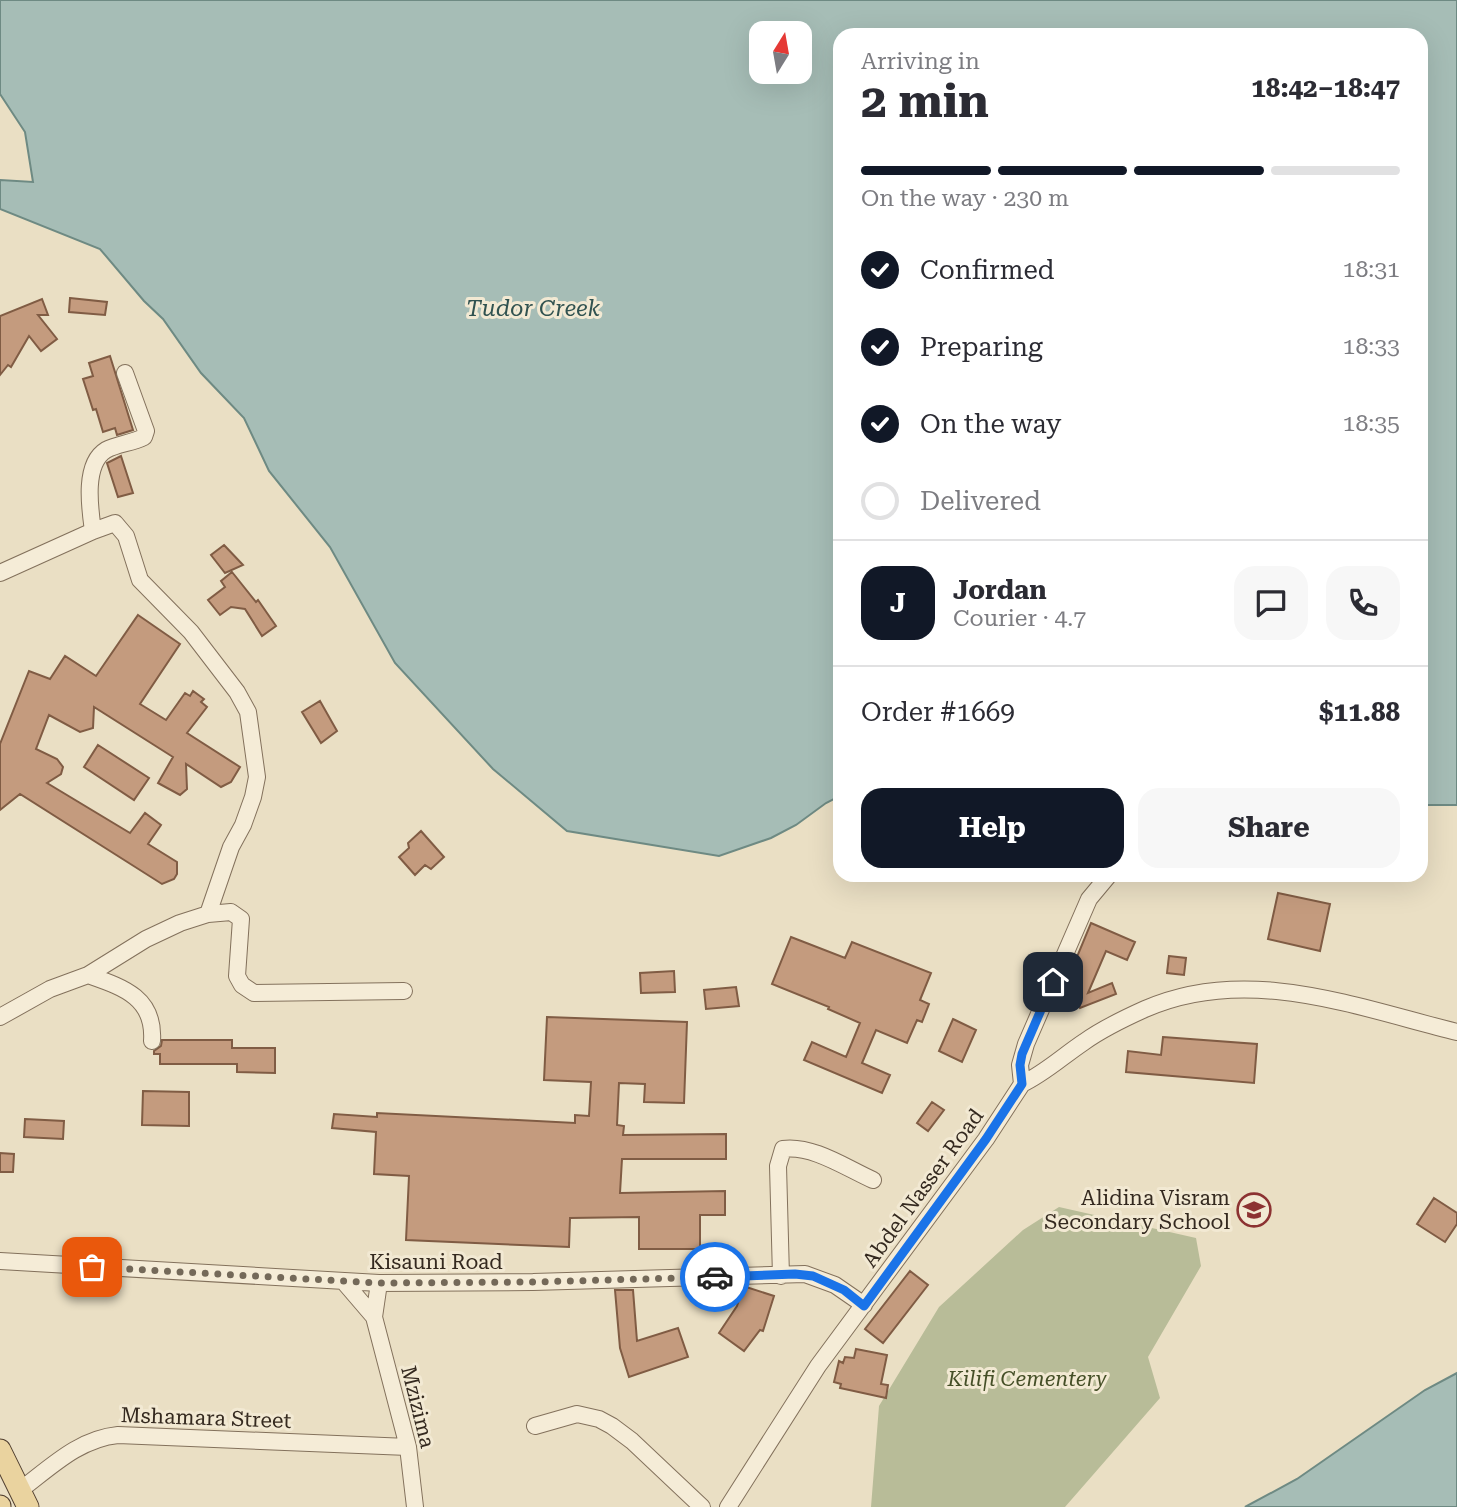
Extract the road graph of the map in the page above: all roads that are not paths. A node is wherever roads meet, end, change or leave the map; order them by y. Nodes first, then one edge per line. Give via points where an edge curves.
1 (125, 373) dead end
2 (93, 531) junction
3 (0, 573) edge
4 (1103, 882) edge
5 (208, 914) junction
6 (88, 975) junction
7 (404, 990) dead end
8 (0, 1017) edge
9 (1457, 1032) edge
10 (152, 1041) dead end
11 (1022, 1084) junction
12 (873, 1180) dead end
13 (0, 1261) edge
14 (781, 1276) junction
15 (344, 1282) junction
16 (379, 1283) junction
17 (864, 1306) junction
18 (374, 1317) junction
19 (535, 1426) dead end
20 (408, 1447) junction
21 (0, 1450) edge
22 (23, 1499) edge
23 (415, 1507) edge
24 (702, 1507) edge
25 (728, 1507) edge

1 - 2 street via 146,430 144,437 108,449 96,460 88,493
2 - 3 street
2 - 5 street via 115,523 121,529 140,580 191,632 248,712 257,777
4 - 11 street, Abdel Nasser Road via 1089,899 1026,1044 1020,1065
5 - 6 street via 146,939
5 - 7 street via 231,912 241,919 237,976 254,993
6 - 8 street via 50,989
6 - 10 street via 123,987 141,1002 151,1022
9 - 11 street via 1299,994 1220,990 1147,1008 1085,1041
11 - 17 street, Abdel Nasser Road
12 - 14 street via 796,1147 783,1149 778,1166
13 - 15 street, Kisauni Road
14 - 16 street, Kisauni Road
14 - 17 street, Kisauni Road via 813,1276 844,1290
15 - 16 street, Kisauni Road
15 - 18 street
16 - 18 street
17 - 25 street, Abdel Nasser Road via 818,1366
18 - 20 street, Mzizima
19 - 24 street via 577,1414 599,1419 632,1441
20 - 22 street, Mshamara Street via 118,1435 78,1447
20 - 23 street, Mzizima
21 - 22 main road

